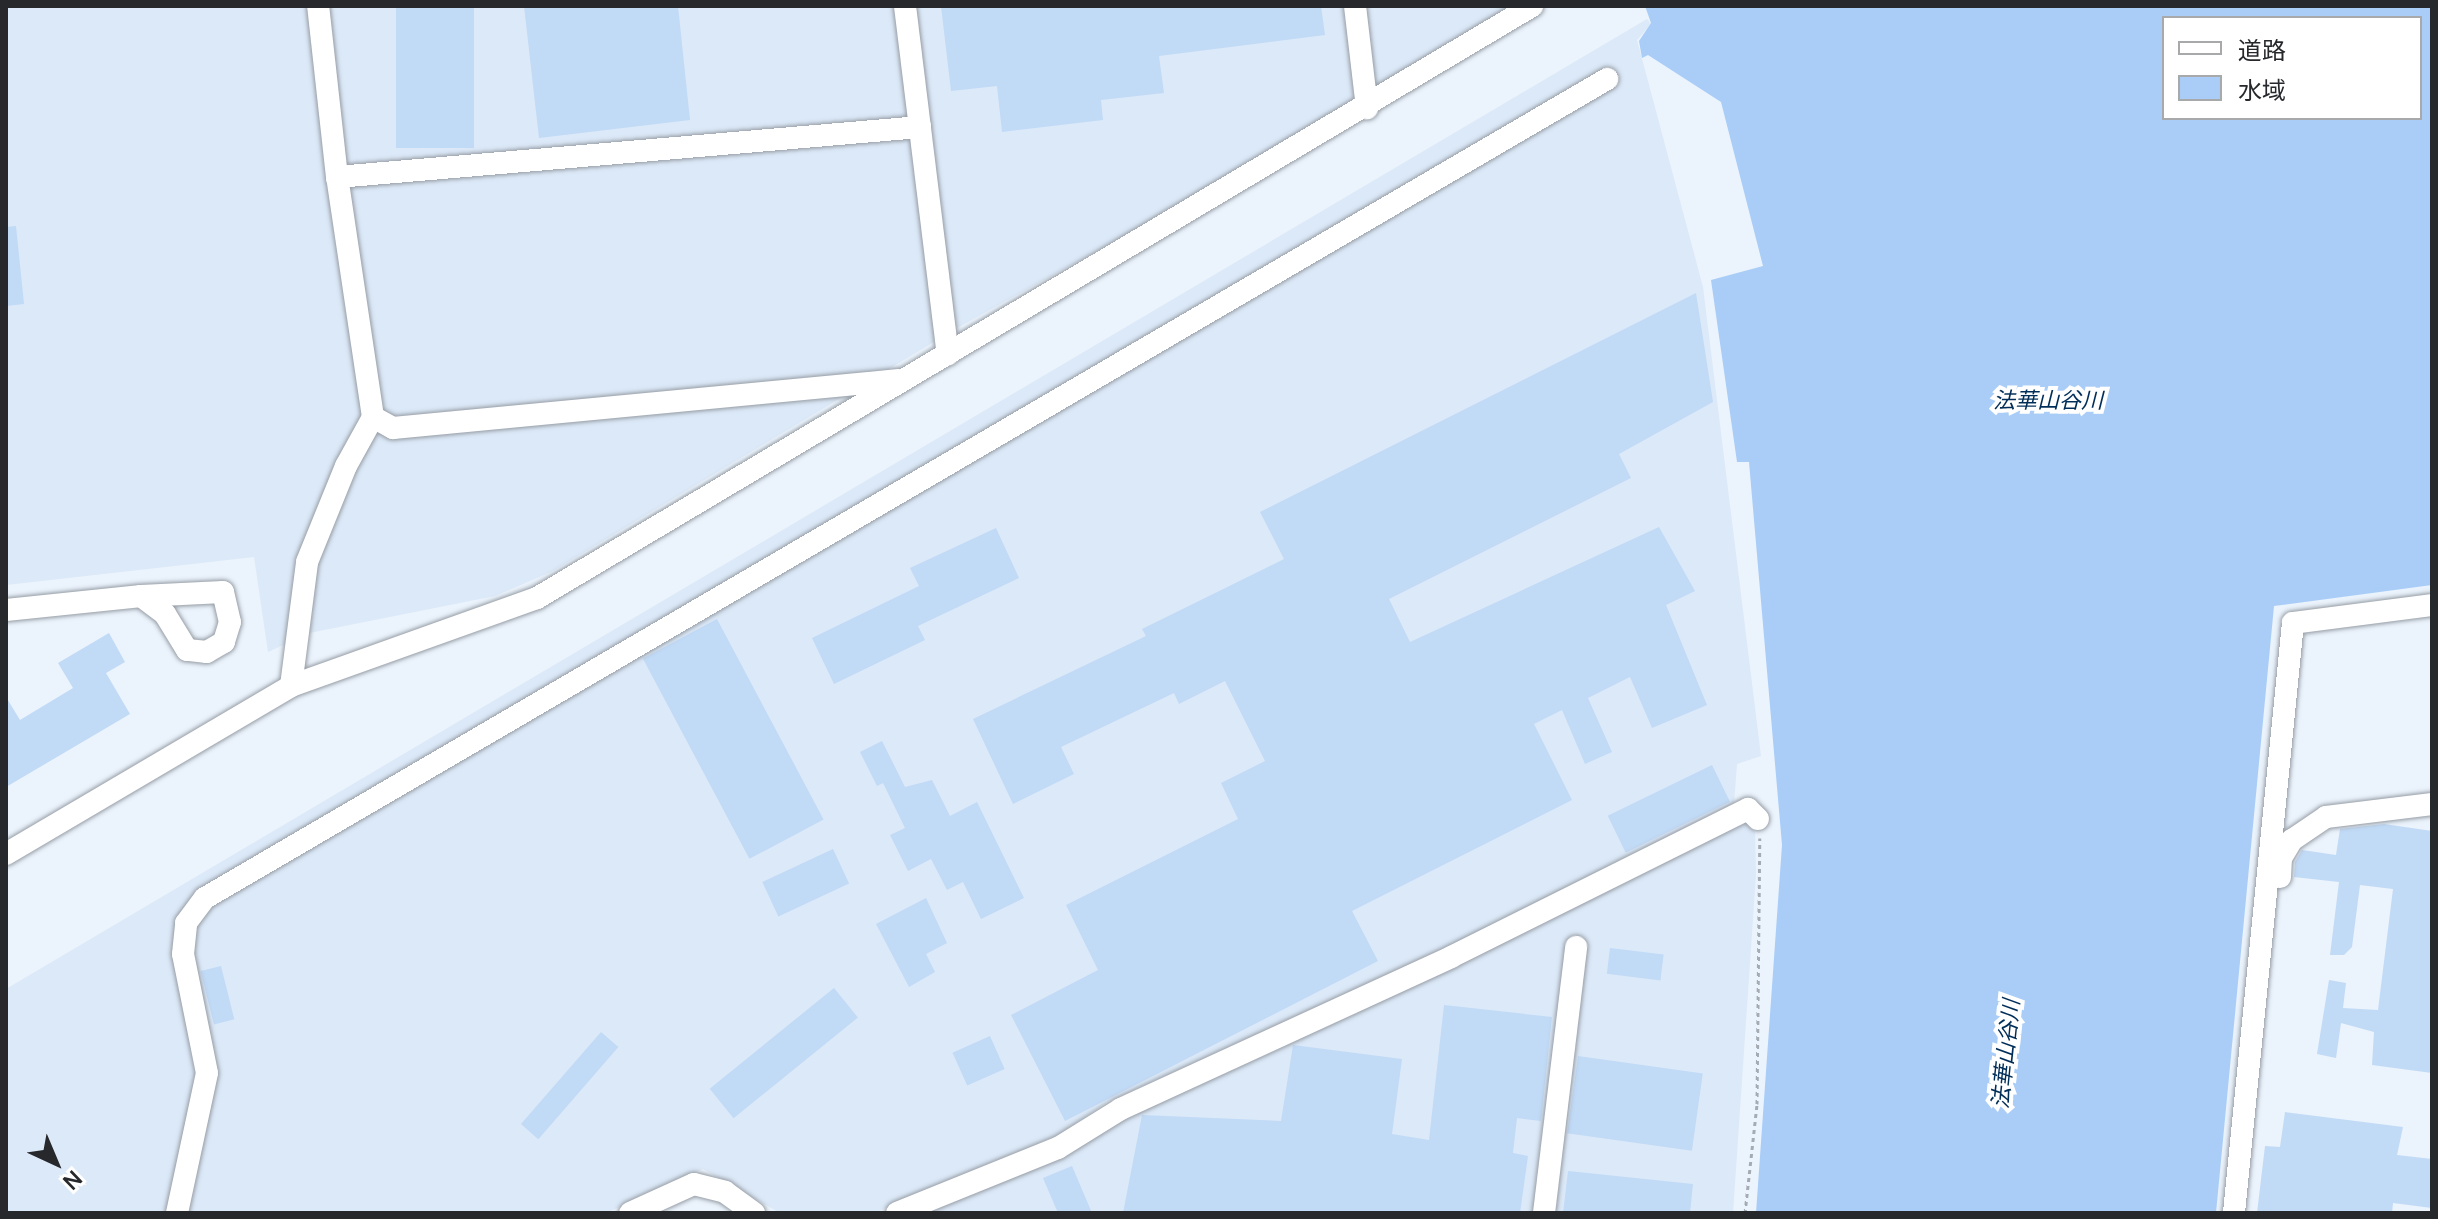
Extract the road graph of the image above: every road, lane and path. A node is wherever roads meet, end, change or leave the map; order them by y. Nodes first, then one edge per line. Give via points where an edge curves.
1 (318, 6) edge
2 (905, 6) edge
3 (1355, 6) edge
4 (1532, 6) edge
5 (1607, 79) dead end
6 (1367, 108) junction
7 (920, 127) junction
8 (337, 177) junction
9 (948, 354) junction
10 (905, 380) junction
11 (373, 417) junction
12 (141, 596) junction
13 (2432, 605) edge
14 (6, 610) edge
15 (291, 686) junction
16 (2432, 804) edge
17 (1758, 819) joint
18 (6, 854) edge
19 (1576, 947) dead end
20 (177, 1213) edge
21 (630, 1213) edge
22 (754, 1213) edge
23 (897, 1213) edge
24 (1544, 1213) edge
25 (1745, 1213) edge
26 (2234, 1213) edge
27 (2248, 1213) edge

1 - 8 street
2 - 7 street
3 - 6 street
4 - 6 street
5 - 20 street via 205,898 186,923 183,954 207,1073
6 - 9 street
7 - 8 street
7 - 9 street
8 - 11 street
9 - 10 street
10 - 11 street via 393,428
10 - 15 street via 537,598
11 - 15 street via 346,466 307,562
12 - 12 street via 223,592 230,622 224,642 207,652 187,650 165,614
12 - 14 street
13 - 26 street via 2293,623
15 - 18 street
16 - 27 street via 2326,817 2305,828 2281,858
17 - 23 street via 1748,809 1451,957 1121,1109 1058,1148
17 - 25 path via 1762,921 1757,1104
19 - 24 street
21 - 22 street via 694,1184 725,1192

